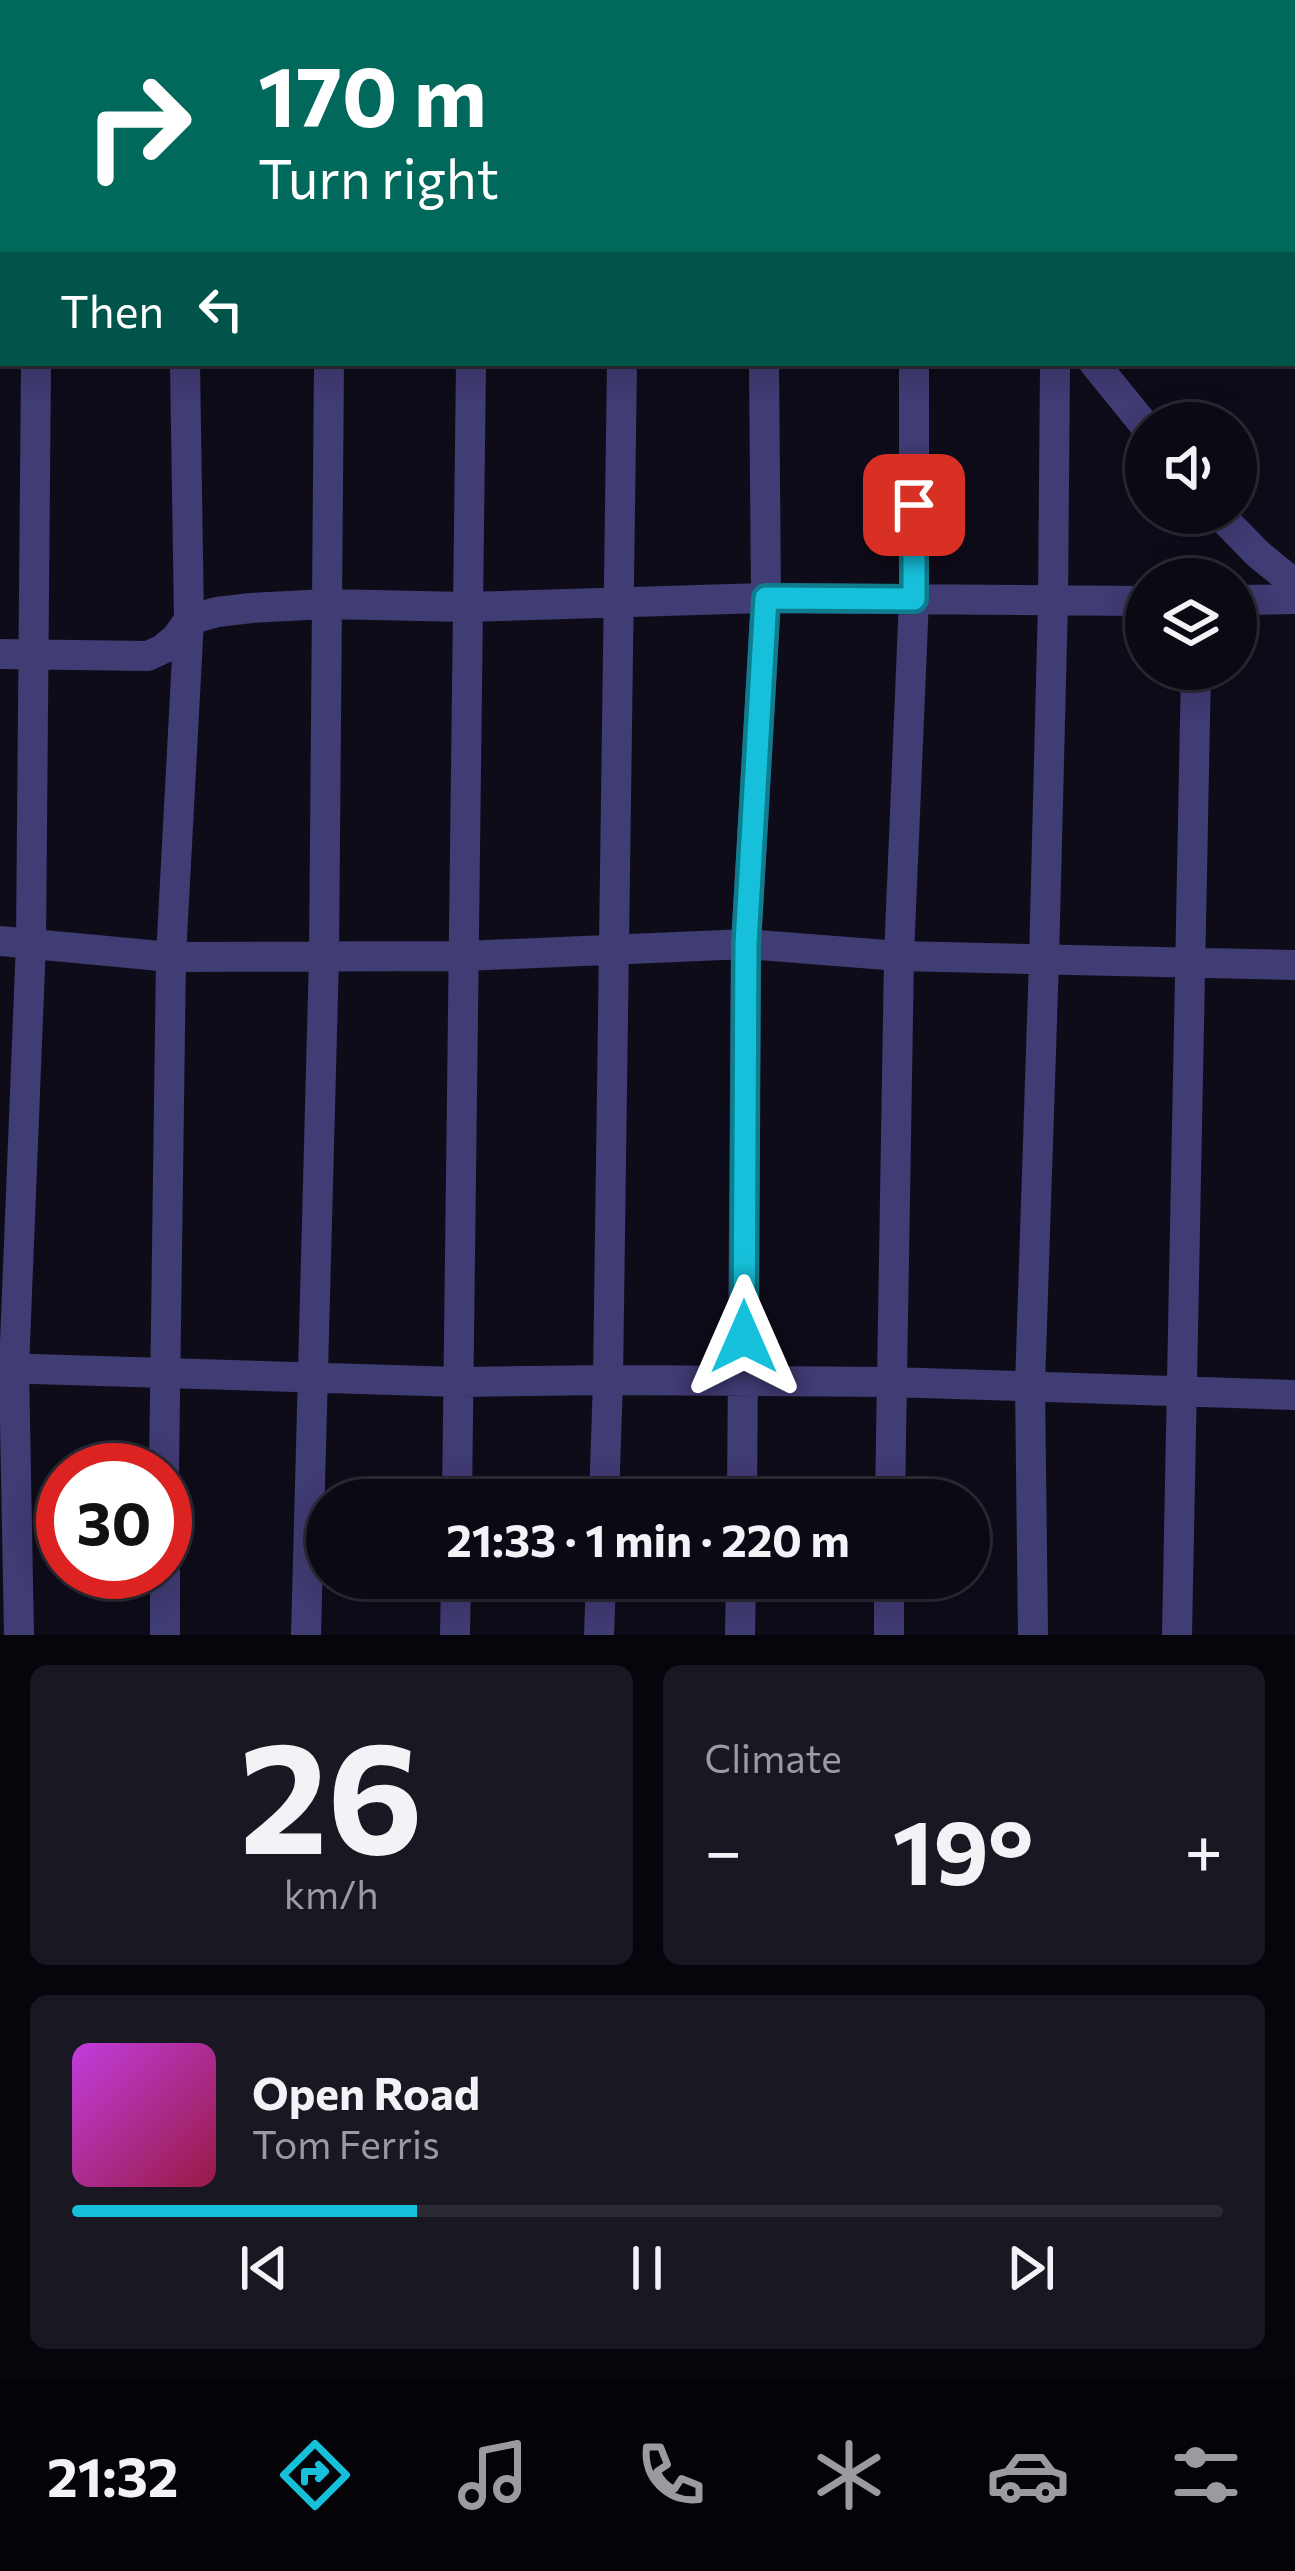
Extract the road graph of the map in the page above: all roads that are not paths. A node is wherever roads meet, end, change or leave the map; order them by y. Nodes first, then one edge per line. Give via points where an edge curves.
1 (36, 366) edge
2 (184, 366) edge
3 (329, 366) edge
4 (471, 366) edge
5 (622, 366) edge
6 (764, 366) edge
7 (914, 366) edge
8 (1055, 366) edge
9 (1096, 366) edge
10 (1126, 402) edge
11 (1239, 534) edge
12 (1295, 584) edge
13 (766, 598) junction
14 (914, 599) junction
15 (1295, 599) edge
16 (1257, 600) edge
17 (1053, 602) junction
18 (1125, 602) edge
19 (327, 604) junction
20 (620, 604) junction
21 (467, 607) junction
22 (189, 620) junction
23 (0, 654) edge
24 (34, 655) junction
25 (1196, 690) edge
26 (15, 941) edge
27 (746, 944) junction
28 (614, 948) junction
29 (465, 956) junction
30 (899, 956) junction
31 (171, 957) junction
32 (324, 957) junction
33 (1044, 960) junction
34 (1190, 964) junction
35 (1295, 964) edge
36 (7, 1368) edge
37 (163, 1372) junction
38 (314, 1378) junction
39 (608, 1380) junction
40 (744, 1381) junction
41 (458, 1382) junction
42 (890, 1382) junction
43 (1030, 1385) junction
44 (1182, 1391) junction
45 (1295, 1395) edge
46 (164, 1443) edge
47 (457, 1479) edge
48 (605, 1479) edge
49 (742, 1479) edge
50 (890, 1479) edge
51 (165, 1599) edge
52 (456, 1599) edge
53 (600, 1599) edge
54 (741, 1599) edge
55 (889, 1599) edge
56 (19, 1635) edge
57 (165, 1635) edge
58 (306, 1635) edge
59 (455, 1635) edge
60 (599, 1635) edge
61 (740, 1635) edge
62 (889, 1635) edge
63 (1033, 1635) edge
64 (1177, 1635) edge

1 - 24 street
2 - 22 street
3 - 19 street
4 - 21 street
5 - 20 street
6 - 13 street
7 - 14 street
8 - 17 street
9 - 10 street
11 - 12 street
13 - 14 street
13 - 20 street
13 - 27 street
14 - 17 street
14 - 30 street
15 - 16 street
17 - 18 street
17 - 33 street
19 - 21 street
19 - 22 street
19 - 32 street
20 - 21 street
20 - 28 street
21 - 29 street
22 - 24 street via 148,656
22 - 31 street
23 - 24 street
24 - 26 street
25 - 34 street
26 - 31 street
26 - 36 street
27 - 28 street
27 - 30 street
27 - 40 street
28 - 29 street
28 - 39 street
29 - 32 street
29 - 41 street
30 - 33 street
30 - 42 street
31 - 32 street
31 - 37 street
32 - 38 street
33 - 34 street
33 - 43 street
34 - 35 street
34 - 44 street
36 - 37 street
36 - 56 street
37 - 38 street
37 - 46 street
38 - 41 street
38 - 58 street
39 - 40 street
39 - 41 street
39 - 48 street
40 - 42 street
40 - 49 street
41 - 47 street
42 - 43 street
42 - 50 street
43 - 44 street
43 - 63 street
44 - 45 street
44 - 64 street
51 - 57 street
52 - 59 street
53 - 60 street
54 - 61 street
55 - 62 street

